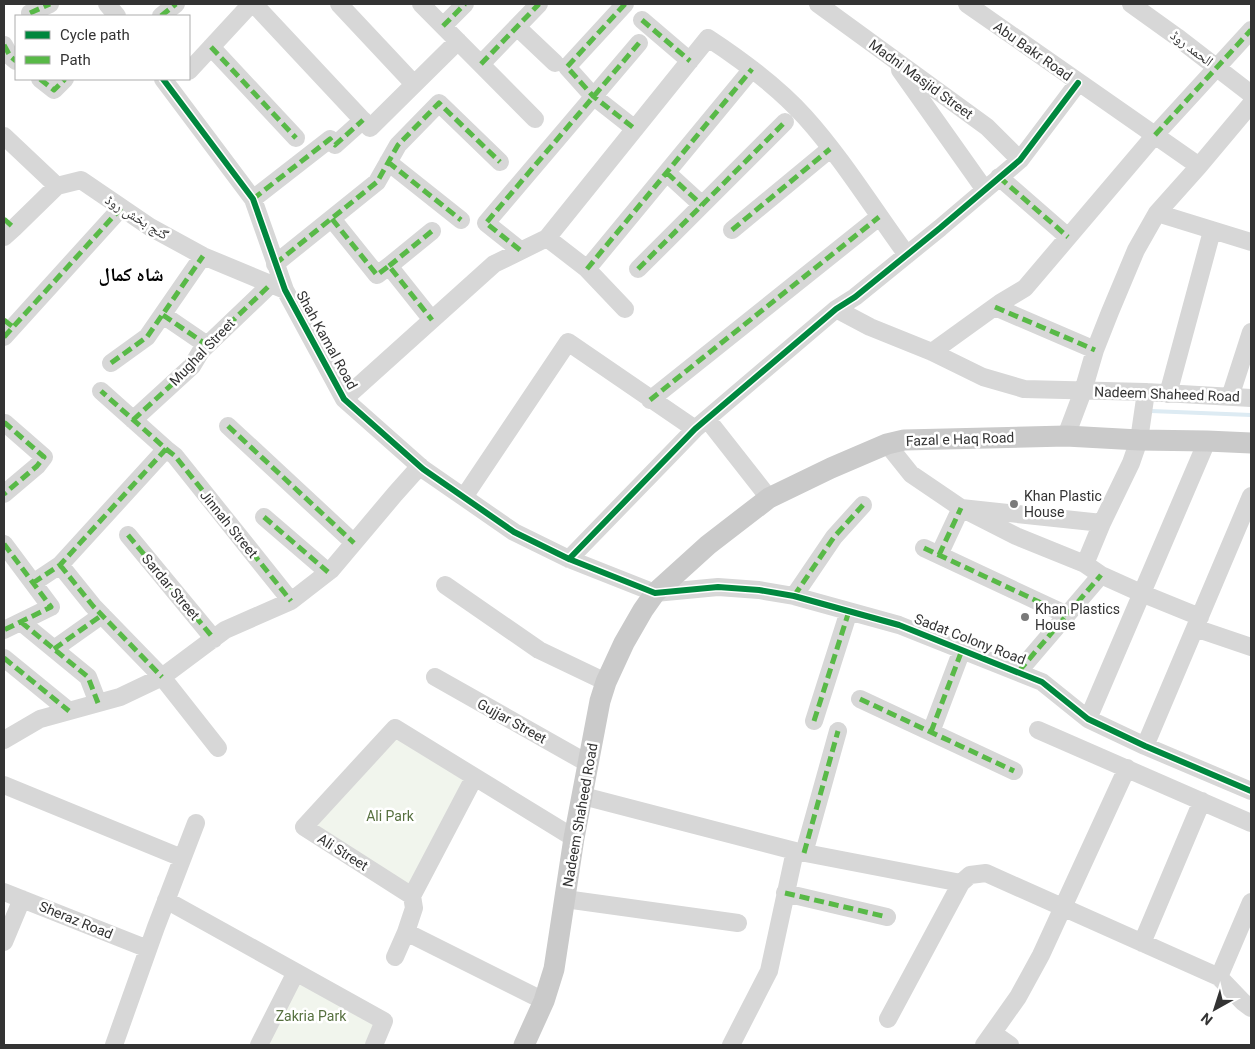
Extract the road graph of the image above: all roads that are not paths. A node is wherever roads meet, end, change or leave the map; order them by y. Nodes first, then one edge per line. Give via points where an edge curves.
1 (50, 4) edge
2 (107, 4) edge
3 (176, 4) edge
4 (253, 4) edge
5 (339, 4) edge
6 (421, 4) edge
7 (465, 4) edge
8 (539, 4) edge
9 (625, 4) edge
10 (818, 4) edge
11 (967, 4) edge
12 (1133, 4) edge
13 (30, 13) dead end
14 (116, 15) edge
15 (161, 15) edge
16 (642, 20) dead end
17 (443, 26) junction
18 (517, 27) junction
19 (1251, 30) edge
20 (458, 41) junction
21 (639, 43) dead end
22 (4, 45) edge
23 (212, 46) junction
24 (892, 58) junction
25 (15, 60) edge
26 (690, 60) junction
27 (554, 63) dead end
28 (480, 64) junction
29 (1216, 67) junction
30 (752, 69) junction
31 (190, 70) edge
32 (41, 80) edge
33 (64, 80) edge
34 (170, 81) edge
35 (1078, 83) junction
36 (414, 84) junction
37 (1251, 94) edge
38 (593, 96) junction
39 (1251, 104) edge
40 (534, 119) dead end
41 (363, 120) junction
42 (786, 122) dead end
43 (635, 129) junction
44 (4, 136) edge
45 (1155, 136) junction
46 (296, 138) dead end
47 (830, 149) junction
48 (1020, 160) junction
49 (388, 162) junction
50 (500, 162) dead end
51 (1199, 166) junction
52 (666, 173) junction
53 (999, 177) junction
54 (57, 186) junction
55 (984, 190) junction
56 (254, 199) junction
57 (702, 204) junction
58 (121, 208) junction
59 (1157, 213) junction
60 (879, 216) junction
61 (332, 219) junction
62 (461, 220) dead end
63 (7, 228) edge
64 (732, 230) dead end
65 (432, 231) dead end
66 (1212, 231) junction
67 (1068, 237) junction
68 (547, 238) junction
69 (1251, 242) edge
70 (520, 250) junction
71 (907, 255) junction
72 (203, 256) junction
73 (275, 264) junction
74 (389, 266) junction
75 (587, 269) junction
76 (638, 269) dead end
77 (278, 287) junction
78 (995, 307) junction
79 (836, 308) junction
80 (625, 309) dead end
81 (162, 314) junction
82 (432, 320) junction
83 (7, 328) edge
84 (1251, 332) edge
85 (207, 345) junction
86 (1095, 350) junction
87 (932, 352) junction
88 (111, 363) dead end
89 (1083, 391) junction
90 (101, 392) dead end
91 (1146, 392) junction
92 (1168, 394) junction
93 (1230, 397) junction
94 (1251, 398) edge
95 (344, 399) junction
96 (650, 400) junction
97 (133, 420) junction
98 (4, 424) edge
99 (701, 424) junction
100 (228, 426) dead end
101 (1066, 436) junction
102 (1139, 440) junction
103 (1208, 441) junction
104 (1251, 443) edge
105 (888, 444) junction
106 (166, 448) junction
107 (420, 466) junction
108 (4, 494) edge
109 (1251, 496) edge
110 (464, 498) junction
111 (769, 498) junction
112 (863, 506) dead end
113 (961, 508) junction
114 (264, 518) dead end
115 (1102, 523) junction
116 (128, 535) dead end
117 (354, 543) junction
118 (4, 544) edge
119 (569, 559) junction
120 (1085, 564) junction
121 (60, 565) junction
122 (328, 572) junction
123 (1102, 575) junction
124 (33, 583) junction
125 (445, 585) dead end
126 (655, 593) junction
127 (1142, 594) junction
128 (794, 596) junction
129 (291, 601) junction
130 (849, 611) junction
131 (102, 615) junction
132 (1067, 615) junction
133 (21, 622) junction
134 (1198, 622) junction
135 (4, 630) edge
136 (214, 639) junction
137 (1251, 647) edge
138 (54, 648) junction
139 (962, 650) junction
140 (4, 658) edge
141 (1019, 671) junction
142 (162, 677) junction
143 (435, 677) dead end
144 (606, 682) junction
145 (860, 699) dead end
146 (98, 702) junction
147 (69, 711) junction
148 (1088, 719) junction
149 (814, 721) dead end
150 (1038, 730) dead end
151 (838, 731) dead end
152 (931, 732) junction
153 (4, 740) edge
154 (1145, 746) junction
155 (218, 748) dead end
156 (589, 764) junction
157 (1127, 768) junction
158 (1014, 770) dead end
159 (474, 778) junction
160 (4, 785) edge
161 (1251, 790) edge
162 (583, 796) junction
163 (1202, 801) junction
164 (196, 823) dead end
165 (1251, 823) edge
166 (574, 838) junction
167 (799, 852) junction
168 (182, 858) junction
169 (961, 883) junction
170 (4, 892) edge
171 (786, 893) junction
172 (412, 896) junction
173 (22, 899) junction
174 (565, 899) junction
175 (166, 900) junction
176 (1251, 902) edge
177 (1063, 908) junction
178 (887, 917) dead end
179 (738, 923) dead end
180 (1247, 925) edge
181 (406, 932) junction
182 (4, 942) edge
183 (1142, 943) junction
184 (148, 949) junction
185 (395, 957) dead end
186 (296, 972) junction
187 (1219, 977) junction
188 (544, 1001) junction
189 (1251, 1008) edge
190 (888, 1019) dead end
191 (989, 1039) edge
192 (114, 1045) edge
193 (260, 1045) edge
194 (374, 1045) edge
195 (524, 1045) edge
196 (731, 1045) edge
197 (1010, 1045) edge

1 - 13 street
2 - 14 street
3 - 15 street
4 - 23 street
4 - 41 street
5 - 36 street
6 - 17 street
7 - 17 street
8 - 18 street
9 - 38 street via 567,67
10 - 24 street, Madni Masjid Street
11 - 35 street, Abu Bakr Road
12 - 29 street, الحمد روڈ
16 - 26 street
17 - 20 street
18 - 27 street
18 - 28 street
19 - 29 street
20 - 28 street
20 - 36 street
21 - 38 street
22 - 25 street
23 - 31 street
23 - 46 street
24 - 48 street, Madni Masjid Street via 987,127
24 - 55 street
26 - 30 street via 708,38
26 - 43 street
28 - 40 street
29 - 37 street, الحمد روڈ
29 - 45 street
30 - 47 street via 806,118
30 - 52 street
32 - 33 street via 54,90
34 - 56 street, Shah Kamal Road
35 - 45 street, Abu Bakr Road
35 - 48 street
36 - 41 street via 370,128
38 - 43 street
38 - 70 street via 486,223
39 - 51 street
41 - 56 street via 335,145 330,139
42 - 57 street
43 - 68 street
44 - 54 street
45 - 51 street, Abu Bakr Road
45 - 67 street
47 - 60 street
47 - 64 street
48 - 53 street
49 - 50 street via 398,145 439,103
49 - 61 street via 377,182
49 - 62 street
51 - 59 street
52 - 57 street
52 - 75 street
53 - 55 street
53 - 67 street
54 - 58 street, گنج بخش روڈ via 81,180
54 - 63 street
55 - 71 street
56 - 73 street, Shah Kamal Road
57 - 76 street
58 - 72 street, گنج بخش روڈ
58 - 83 street
59 - 66 street
59 - 86 street via 1136,250
60 - 71 street
60 - 96 street
61 - 73 street
61 - 74 street via 377,275
65 - 74 street
66 - 69 street
66 - 92 street
67 - 78 street via 1025,288
68 - 70 street
68 - 75 street
70 - 82 street via 494,264
71 - 79 street via 855,297
72 - 77 street, گنج بخش روڈ
72 - 81 street
73 - 77 street, Shah Kamal Road
74 - 82 street
75 - 80 street
77 - 85 street, Mughal Street
77 - 95 street, Shah Kamal Road
78 - 86 street
78 - 87 street
79 - 87 street, Nadeem Shaheed Road via 870,327
79 - 99 street
81 - 85 street
81 - 88 street via 147,336
82 - 95 street
84 - 93 street
85 - 97 street, Mughal Street via 192,366
86 - 89 street
87 - 89 street, Nadeem Shaheed Road via 983,377 1024,389
89 - 91 street, Nadeem Shaheed Road
89 - 101 street
90 - 97 street, Jinnah Street
91 - 92 street, Nadeem Shaheed Road
91 - 102 street
92 - 93 street, Nadeem Shaheed Road
93 - 94 street, Nadeem Shaheed Road
95 - 107 street, Shah Kamal Road
96 - 99 street
96 - 110 street via 568,342
97 - 106 street, Jinnah Street
98 - 108 street via 44,457
99 - 111 street
99 - 119 street
100 - 117 street
101 - 102 main road, Fazal e Haq Road
101 - 105 main road, Fazal e Haq Road via 904,440
102 - 103 main road, Fazal e Haq Road
102 - 115 street via 1132,463
103 - 104 main road, Fazal e Haq Road
103 - 127 street
105 - 111 main road, Fazal e Haq Road
105 - 113 street via 911,474
106 - 121 street
106 - 129 street, Jinnah Street
107 - 110 street, Shah Kamal Road
107 - 117 street
109 - 134 street
110 - 119 street, Shah Kamal Road via 514,532
111 - 126 main road, Fazal e Haq Road via 708,545
112 - 128 street via 834,537
113 - 115 street
113 - 120 street via 1016,536
113 - 132 street via 932,551
114 - 122 street
115 - 120 street
116 - 136 street, Sardar Street
117 - 122 street
118 - 124 street
119 - 126 street, Shah Kamal Road
120 - 123 street
121 - 124 street
121 - 131 street
122 - 129 street
123 - 127 street
123 - 132 street
124 - 133 street via 51,607
125 - 144 street via 539,650
126 - 128 street, Sadat Colony Road via 718,587
126 - 144 main road, Nadeem Shaheed Road via 634,623
127 - 134 street
127 - 148 street
128 - 130 street, Sadat Colony Road
129 - 136 street via 225,630
130 - 139 street, Sadat Colony Road via 899,625
130 - 149 street
131 - 138 street
131 - 142 street
132 - 141 street
133 - 135 street
133 - 138 street
134 - 137 street
134 - 154 street
136 - 142 street
138 - 146 street via 88,677
139 - 141 street, Sadat Colony Road
139 - 152 street
140 - 147 street
141 - 148 street, Sadat Colony Road via 1042,682
142 - 146 street
142 - 155 street
143 - 156 street, Gujjar Street
144 - 156 main road, Nadeem Shaheed Road
145 - 152 street
146 - 147 street
147 - 153 street via 40,719
148 - 154 street, Sadat Colony Road
150 - 157 street
151 - 167 street
152 - 158 street
154 - 161 street, Sadat Colony Road
156 - 162 main road, Nadeem Shaheed Road
157 - 163 street
157 - 177 street
159 - 166 street, Ali Street
159 - 172 street
159 - 172 street, Ali Street via 395,728 304,827
160 - 168 street
162 - 166 main road, Nadeem Shaheed Road
162 - 167 street
163 - 165 street
163 - 183 street
164 - 168 street
166 - 174 main road, Nadeem Shaheed Road
167 - 169 street
167 - 171 street
168 - 175 street
169 - 177 street via 970,876 986,874
169 - 190 street
170 - 173 street, Sheraz Road
171 - 178 street
171 - 196 street via 768,971
172 - 181 street via 414,908
173 - 182 street
173 - 184 street, Sheraz Road
174 - 179 street
174 - 188 main road, Nadeem Shaheed Road via 554,969
175 - 184 street
175 - 186 street
176 - 180 street
177 - 183 street
177 - 191 street via 1018,997
180 - 187 street
181 - 185 street
181 - 188 street
183 - 187 street
184 - 192 street
186 - 193 street
186 - 194 street via 384,1021
187 - 189 street
188 - 195 main road, Nadeem Shaheed Road
191 - 197 street

